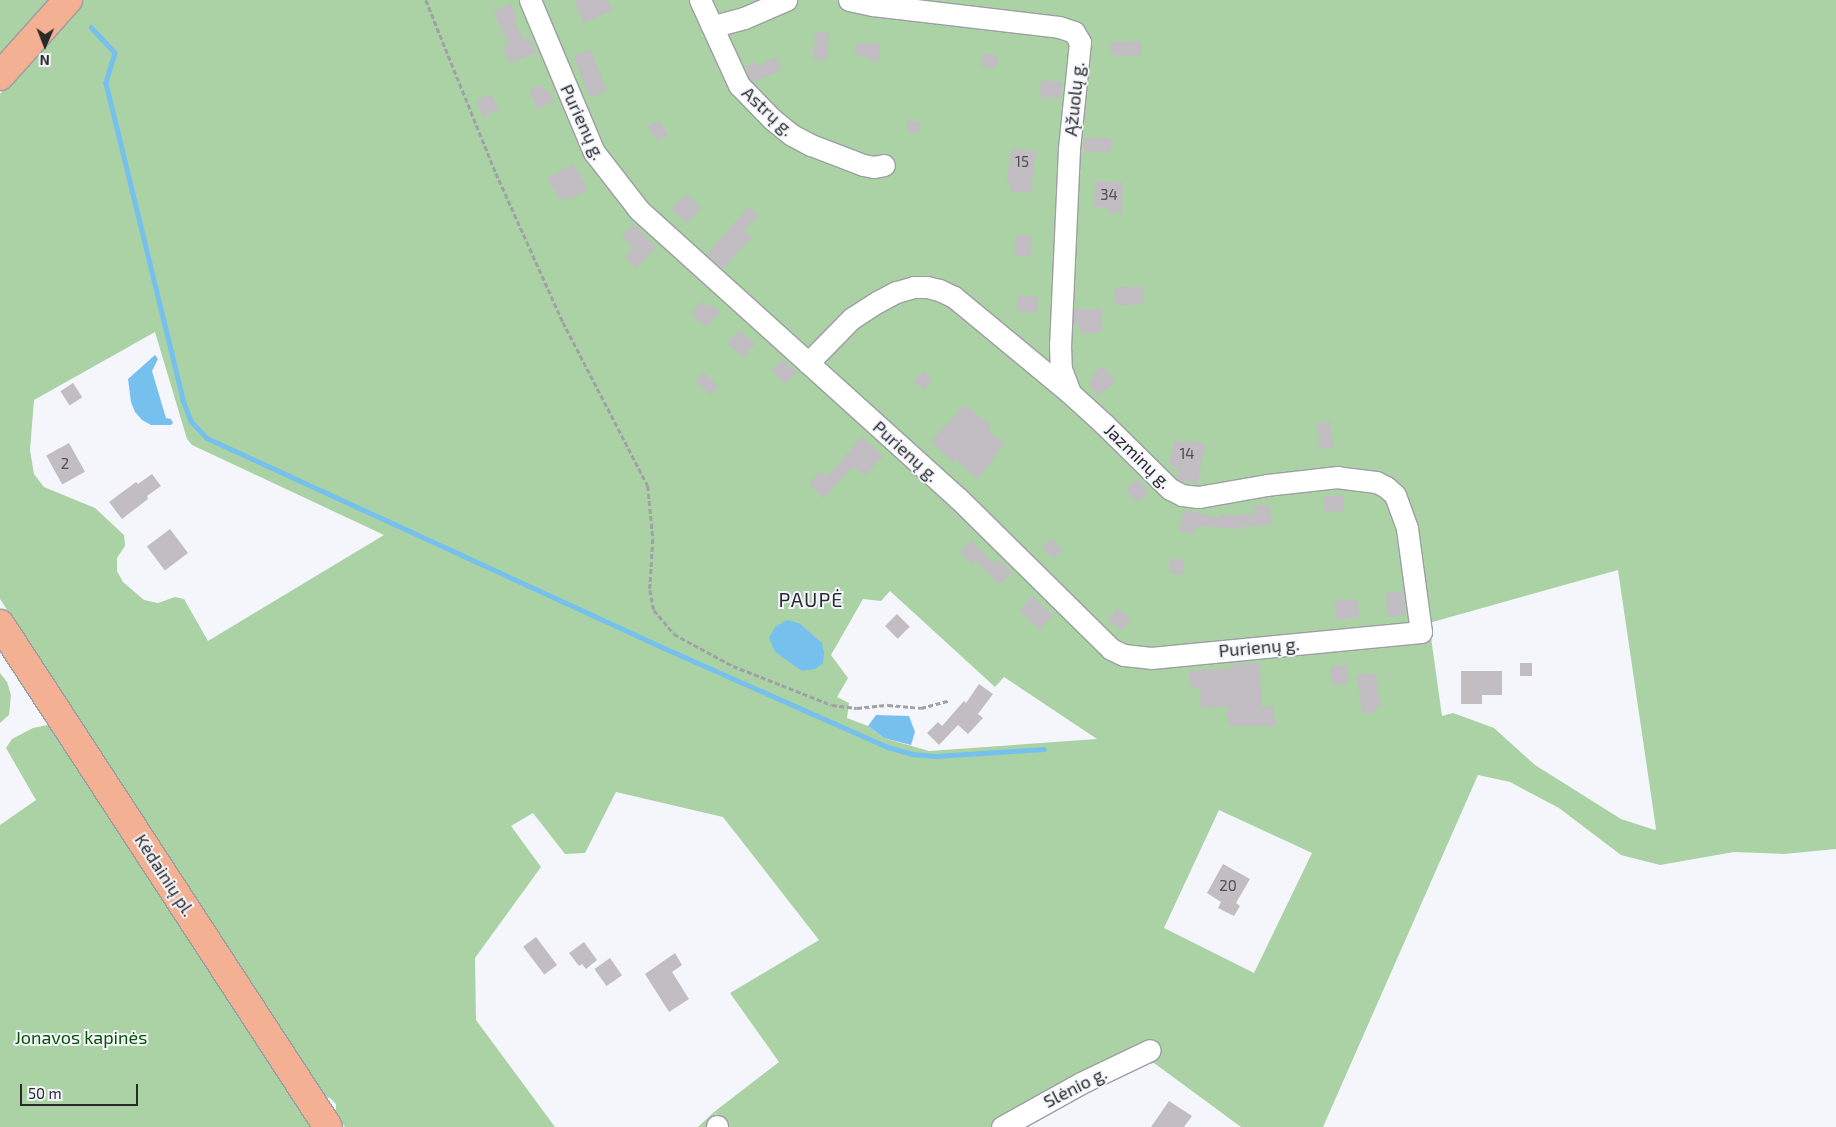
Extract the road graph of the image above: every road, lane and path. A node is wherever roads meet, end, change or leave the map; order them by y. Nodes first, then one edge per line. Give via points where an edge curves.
1 (68, 0) edge
2 (426, 0) edge
3 (530, 0) edge
4 (700, 0) edge
5 (786, 0) edge
6 (849, 0) edge
7 (711, 24) junction
8 (0, 76) edge
9 (884, 165) dead end
10 (808, 363) junction
11 (1070, 393) junction
12 (0, 624) edge
13 (1421, 632) joint
14 (948, 701) dead end
15 (1150, 1050) dead end
16 (328, 1127) edge
17 (1002, 1127) edge

1 - 8 main road
2 - 14 path via 496,173 563,322 648,486 653,539 650,590 654,610 674,634 734,666 832,705 921,708
3 - 10 street, Purienų g. via 594,152 616,183 639,210
4 - 7 street, Astrų g.
5 - 7 street via 744,18
6 - 11 street, Ąžuolų g. via 1059,27 1074,32 1080,42 1069,149 1060,346 1061,369
7 - 9 street, Astrų g. via 739,85 792,136 863,165
10 - 11 street, Jazminų g. via 852,318 896,292 928,287 954,297
10 - 13 street, Purienų g. via 958,498 1111,648 1124,655 1151,658
11 - 13 street, Jazminų g. via 1170,489 1182,495 1198,497 1267,484 1338,478 1376,482 1386,487 1395,495 1407,528
12 - 16 main road, Kėdainių pl.
15 - 17 street, Slėnio g. via 1081,1083

